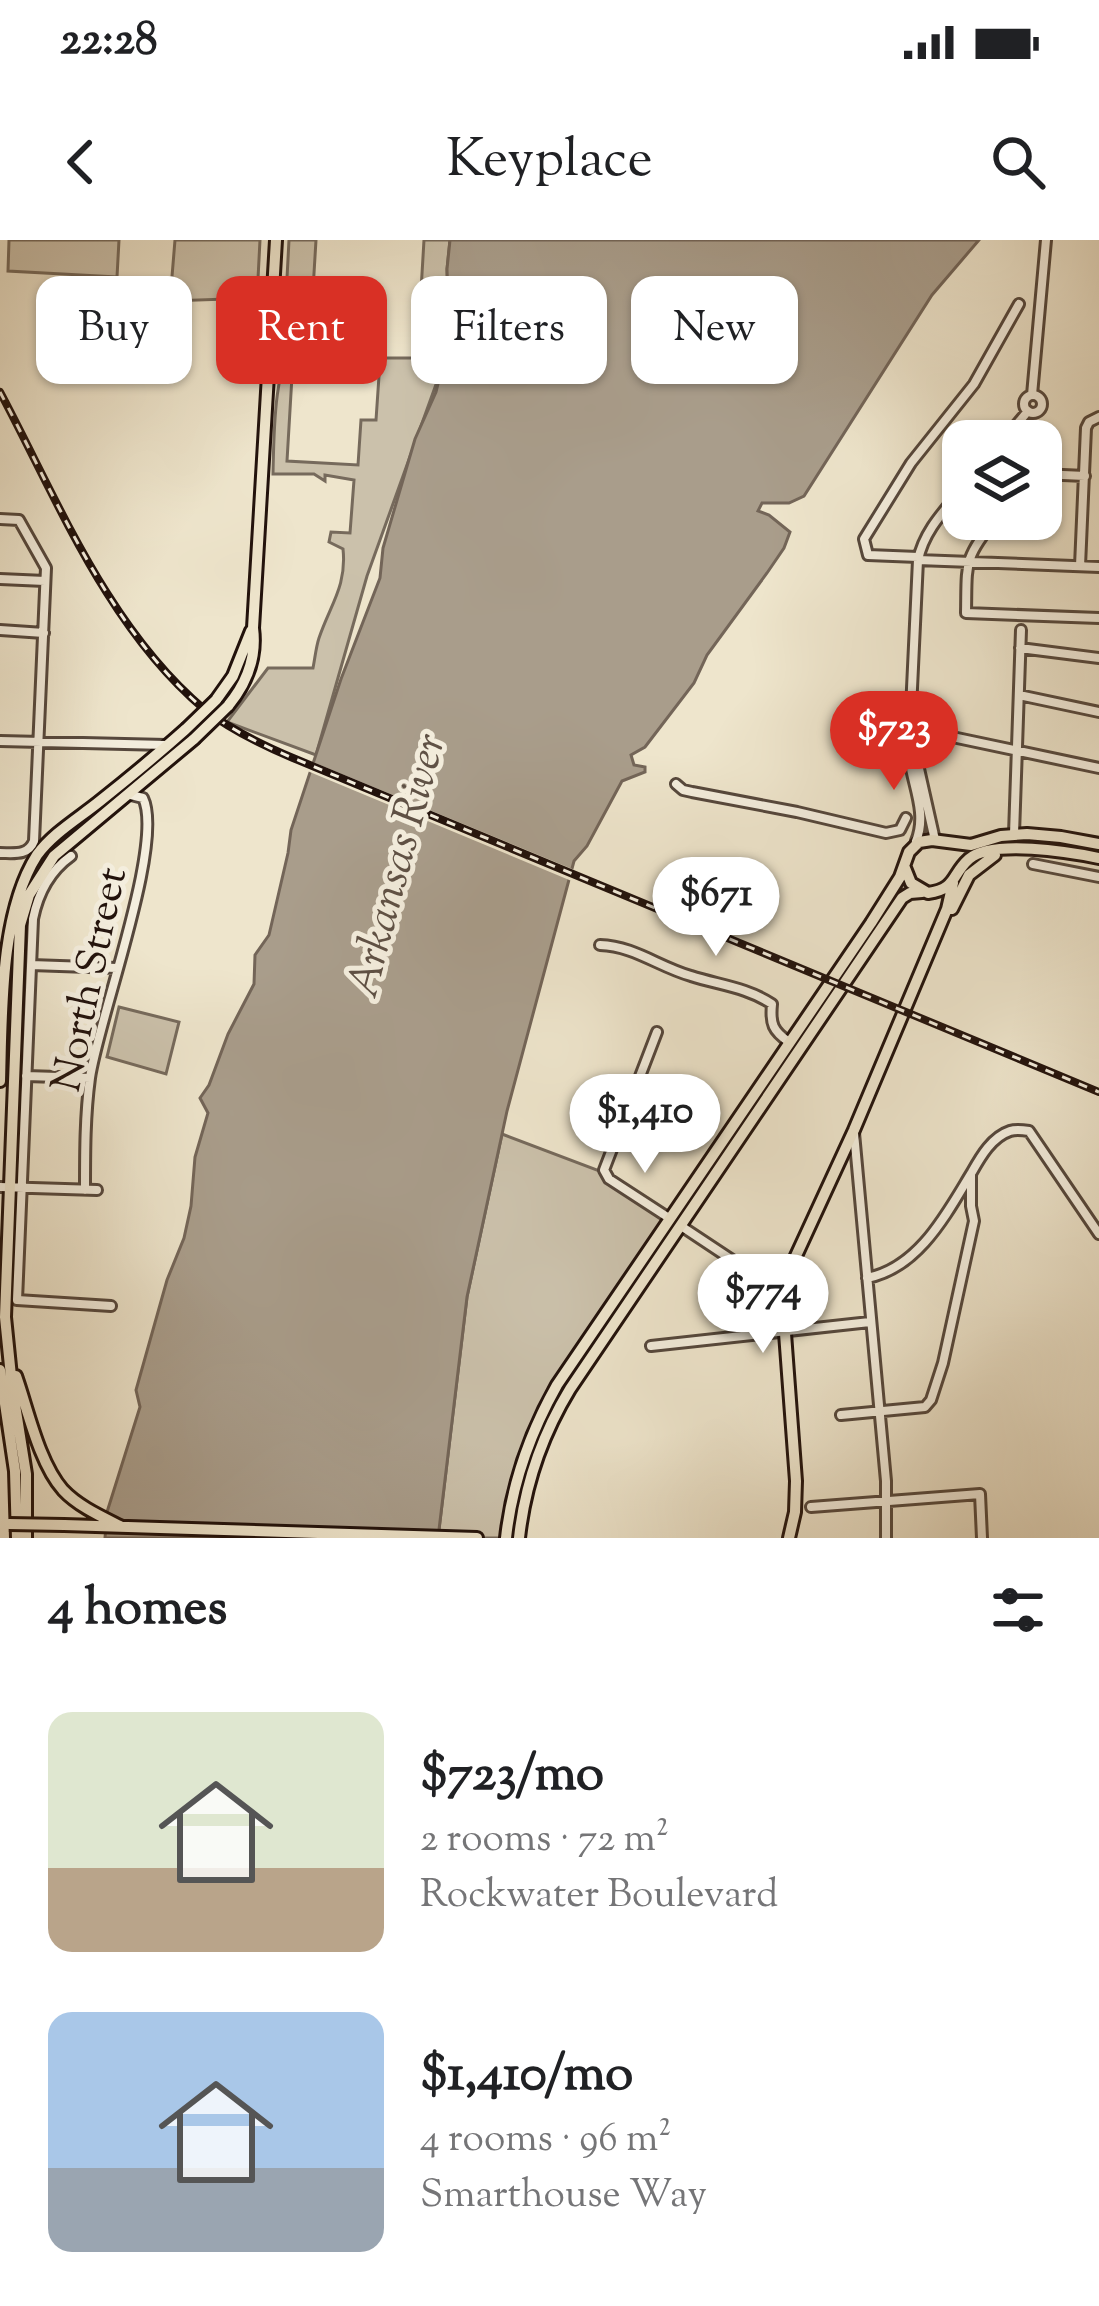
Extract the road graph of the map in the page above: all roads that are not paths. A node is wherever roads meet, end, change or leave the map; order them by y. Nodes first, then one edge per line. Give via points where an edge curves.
1 (276, 240) edge
2 (1046, 240) edge
3 (1019, 304) dead end
4 (1099, 417) edge
5 (1020, 420) edge
6 (1062, 475) edge
7 (1085, 476) junction
8 (942, 514) edge
9 (0, 519) edge
10 (979, 540) edge
11 (918, 559) junction
12 (968, 562) junction
13 (1080, 566) junction
14 (1099, 567) edge
15 (0, 579) edge
16 (45, 580) junction
17 (1099, 618) edge
18 (0, 630) edge
19 (1021, 630) dead end
20 (44, 632) junction
21 (1020, 648) junction
22 (1099, 658) edge
23 (1019, 695) junction
24 (1099, 712) edge
25 (910, 731) junction
26 (190, 734) junction
27 (0, 741) edge
28 (38, 742) junction
29 (168, 745) junction
30 (131, 746) junction
31 (1017, 750) junction
32 (145, 766) junction
33 (1099, 768) edge
34 (676, 784) dead end
35 (134, 793) junction
36 (906, 818) dead end
37 (1014, 834) junction
38 (938, 840) junction
39 (1099, 844) edge
40 (914, 846) junction
41 (1010, 850) junction
42 (0, 853) edge
43 (71, 856) dead end
44 (1099, 858) edge
45 (1033, 864) dead end
46 (905, 865) junction
47 (1099, 877) edge
48 (954, 880) junction
49 (925, 893) junction
50 (941, 923) junction
51 (600, 945) dead end
52 (7, 965) edge
53 (32, 965) junction
54 (117, 968) junction
55 (657, 1032) dead end
56 (789, 1042) junction
57 (26, 1076) junction
58 (90, 1078) junction
59 (0, 1081) edge
60 (854, 1130) junction
61 (971, 1173) junction
62 (10, 1187) edge
63 (85, 1190) junction
64 (97, 1190) dead end
65 (954, 1201) junction
66 (971, 1206) junction
67 (675, 1222) junction
68 (1099, 1234) edge
69 (5, 1271) junction
70 (867, 1278) junction
71 (782, 1293) junction
72 (111, 1306) dead end
73 (871, 1322) junction
74 (783, 1331) junction
75 (651, 1346) dead end
76 (0, 1370) edge
77 (879, 1411) junction
78 (841, 1415) dead end
79 (887, 1501) junction
80 (811, 1507) dead end
81 (0, 1523) edge
82 (122, 1528) junction
83 (16, 1538) edge
84 (26, 1538) edge
85 (477, 1538) edge
86 (506, 1538) edge
87 (519, 1538) edge
88 (788, 1538) edge
89 (886, 1538) edge
90 (982, 1538) edge

1 - 26 main road, bridge via 252,663 240,690
2 - 5 street via 1032,395
3 - 11 street via 974,384 864,538 868,555
4 - 7 street via 1086,428
6 - 7 street
7 - 13 street
8 - 11 street
9 - 16 street via 20,520
10 - 12 street
11 - 12 street
11 - 25 street
12 - 13 street
12 - 17 street via 966,613
13 - 14 street
15 - 16 street
16 - 20 street
18 - 20 street
19 - 21 street
20 - 28 street
21 - 22 street
21 - 23 street
23 - 24 street
23 - 31 street
25 - 31 street
25 - 38 street
25 - 40 street via 922,818
26 - 29 main road
26 - 35 main road
27 - 28 street
28 - 30 street
28 - 42 street via 35,836 29,849
29 - 30 street
29 - 32 main road
30 - 32 street
31 - 33 street
31 - 37 street
32 - 52 main road via 37,855 10,910
34 - 36 street via 886,833
35 - 52 main road via 42,872
35 - 54 street, North Street via 147,807 146,848
37 - 38 main road via 971,845
37 - 39 main road
38 - 40 main road
38 - 48 main road via 957,857
40 - 46 main road
41 - 44 main road
41 - 48 main road via 976,854
41 - 50 main road via 974,869
43 - 53 street via 37,904
45 - 47 street
46 - 49 main road
46 - 56 main road
48 - 49 main road
48 - 50 main road
49 - 50 main road
49 - 67 main road via 902,898
50 - 60 main road
51 - 56 street via 757,994 772,1004 772,1025
52 - 53 street
52 - 59 main road
52 - 62 main road
53 - 54 street
53 - 57 street
54 - 58 street, North Street
55 - 67 street via 604,1170
56 - 67 main road
57 - 58 street
57 - 62 street
58 - 63 street, North Street
60 - 70 street
60 - 71 main road
61 - 65 street
61 - 66 street
61 - 68 street via 998,1138 1029,1130
62 - 63 street
62 - 69 main road
62 - 72 street via 17,1300
63 - 64 street
65 - 66 street
65 - 70 street via 902,1262
66 - 77 street via 971,1238 929,1405
67 - 71 street
67 - 86 main road via 547,1404 514,1488
67 - 87 main road via 541,1446
69 - 82 main road via 16,1375 55,1479
69 - 84 main road
70 - 73 street
71 - 74 main road
73 - 74 street
73 - 77 street
74 - 75 street
74 - 88 main road via 796,1492
76 - 83 main road
77 - 78 street
77 - 79 street
79 - 80 street
79 - 89 street
79 - 90 street via 980,1494
81 - 82 main road, bridge
82 - 85 main road

